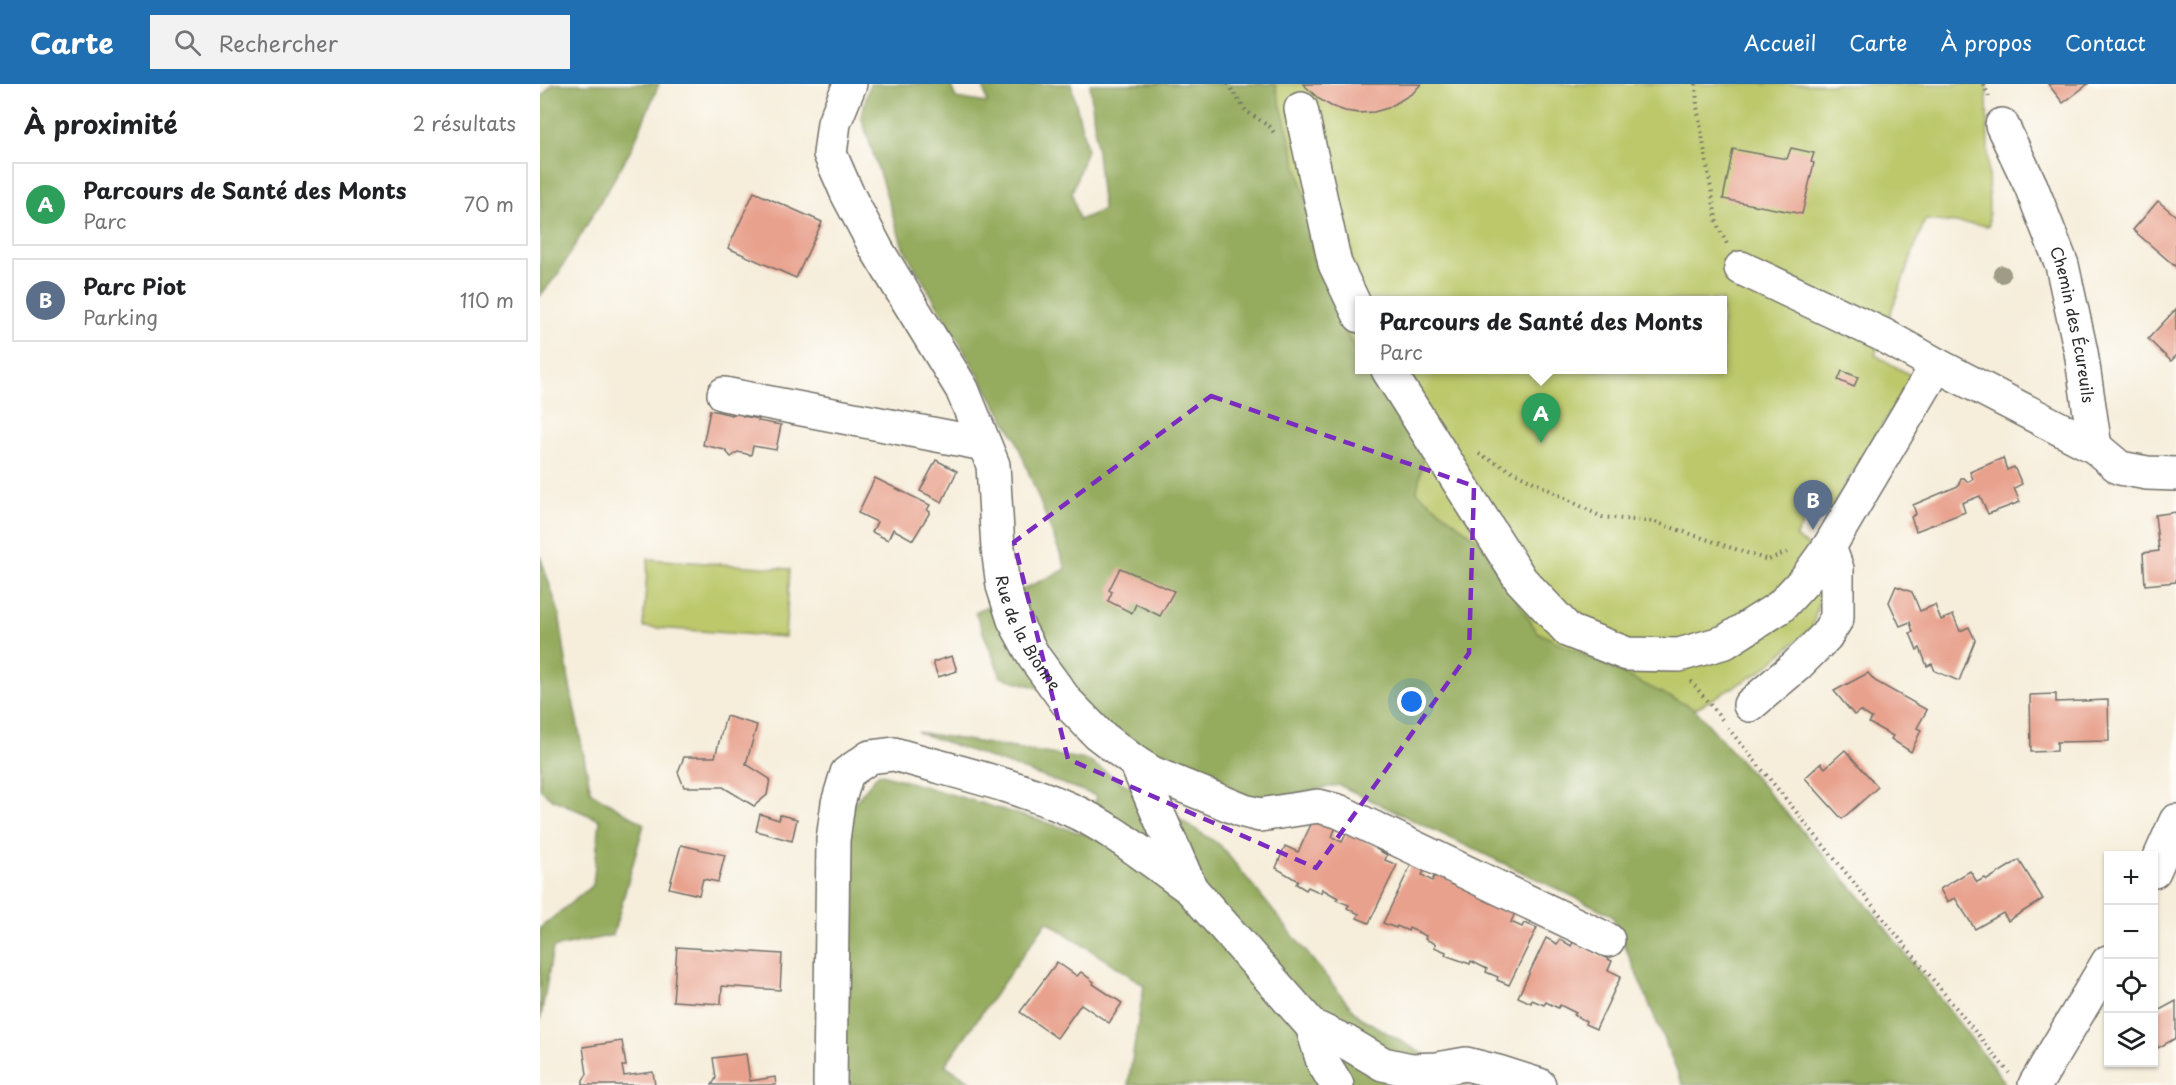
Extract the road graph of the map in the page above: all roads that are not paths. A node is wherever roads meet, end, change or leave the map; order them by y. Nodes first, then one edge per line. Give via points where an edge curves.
1 (850, 84) edge
2 (1301, 109) dead end
3 (2002, 125) dead end
4 (1741, 268) road end
5 (1355, 307) edge
6 (1937, 365) junction
7 (1391, 374) edge
8 (724, 394) dead end
9 (984, 444) junction
10 (2095, 447) junction
11 (2176, 474) edge
12 (1829, 547) junction
13 (1750, 705) dead end
14 (1136, 764) junction
15 (2176, 821) edge
16 (2158, 862) edge
17 (1191, 890) junction
18 (1608, 940) dead end
19 (2104, 969) edge
20 (1312, 1026) junction
21 (2025, 1081) edge
22 (830, 1085) edge
23 (1337, 1085) edge
24 (1539, 1085) edge

1 - 9 street, Rue de la Bionne via 834,123 830,154 877,250 962,389
2 - 5 street via 1335,264
3 - 10 street, Chemin des Écureuils via 2062,265 2081,352
4 - 6 street
6 - 10 street
6 - 12 street
7 - 12 street via 1521,579 1569,631 1627,654 1679,655 1725,642 1780,607
8 - 9 street
9 - 14 street, Rue de la Bionne via 993,465 1003,586 1014,620 1034,657 1066,701 1098,734
10 - 11 street via 2120,468 2147,474
12 - 13 street via 1838,569 1837,618 1826,636 1796,666
14 - 17 street, Rue de la Bionne
14 - 18 street via 1260,815 1318,806 1338,811
15 - 16 street
17 - 20 street, Rue de la Bionne
17 - 22 street via 1102,826 1070,809 1033,794 894,753 870,757 847,773 833,840
19 - 21 street
20 - 23 street, Rue de la Bionne via 1323,1062
20 - 24 street via 1383,1064 1411,1070 1466,1064

